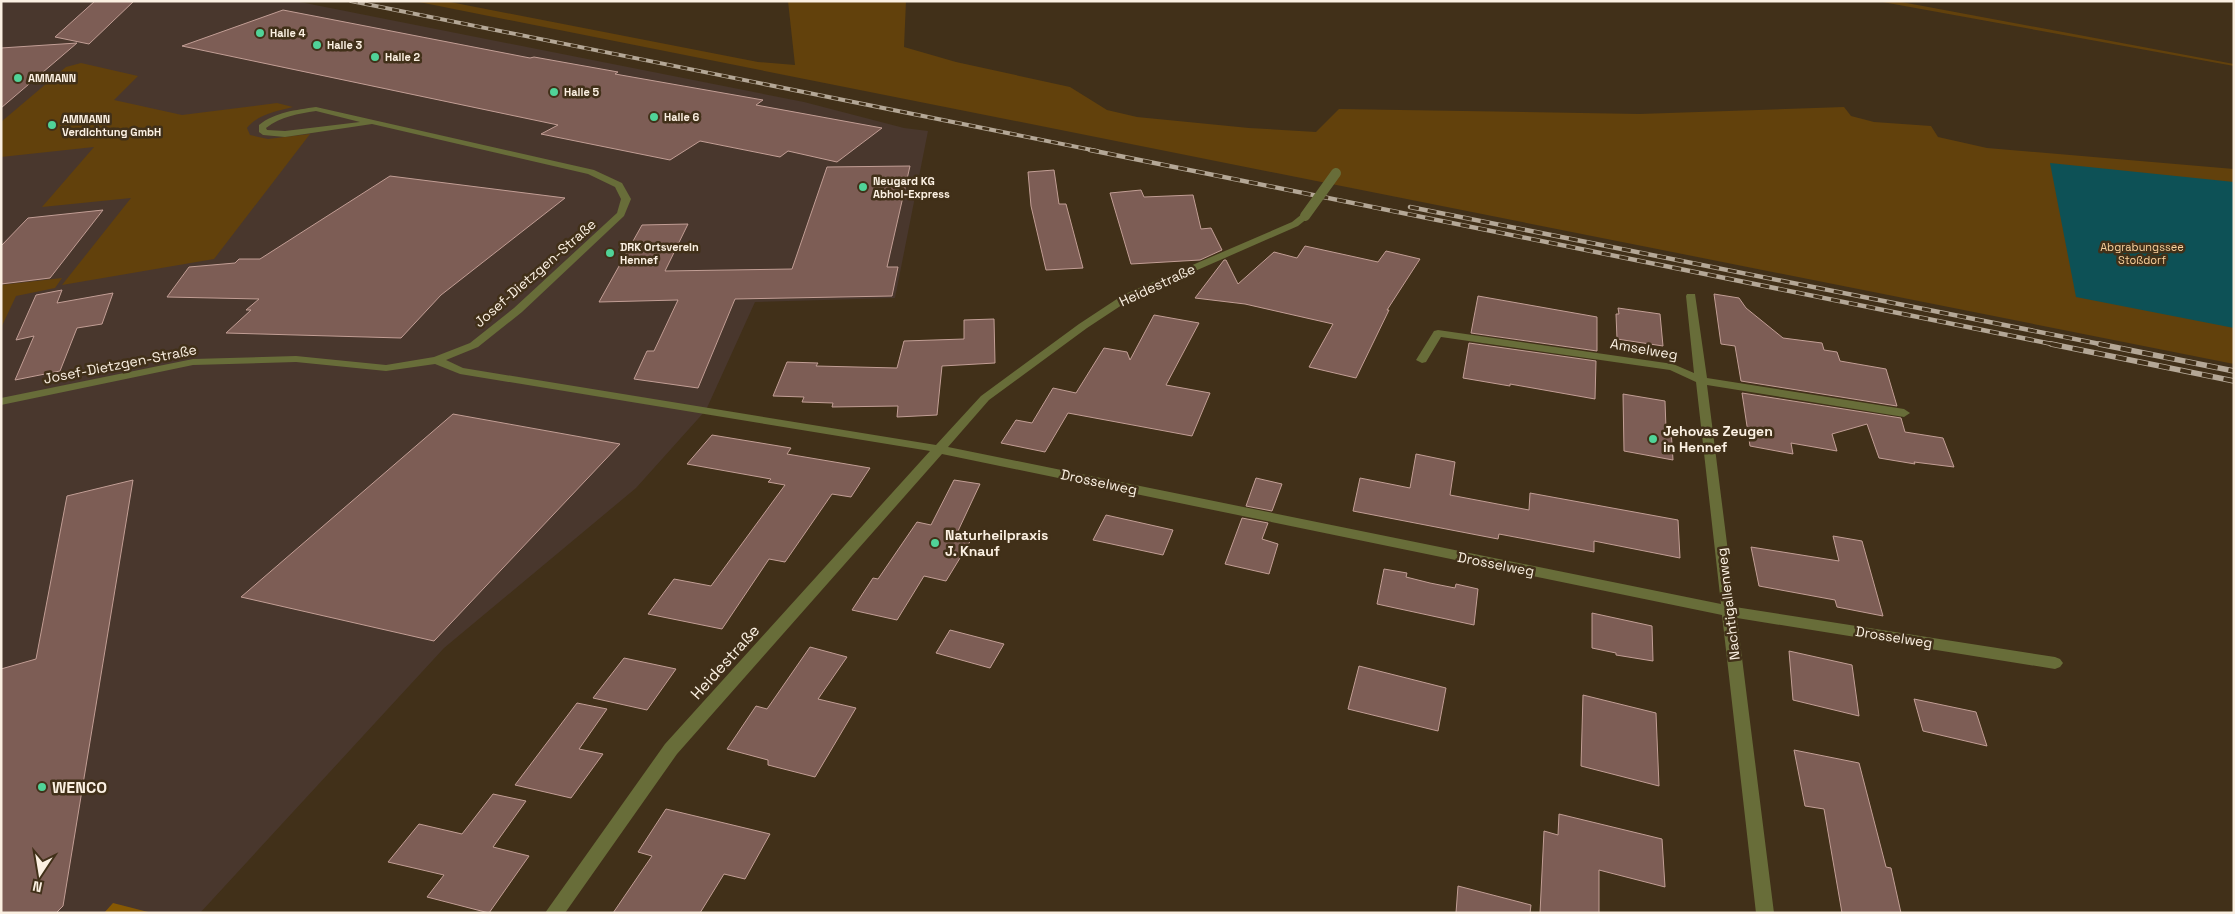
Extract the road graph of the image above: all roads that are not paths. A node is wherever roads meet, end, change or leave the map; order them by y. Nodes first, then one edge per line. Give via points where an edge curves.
1 (369, 122) junction
2 (1336, 173) dead end
3 (1691, 296) dead end
4 (436, 360) junction
5 (1422, 360) dead end
6 (1703, 381) junction
7 (1, 402) edge
8 (1904, 413) dead end
9 (939, 449) junction
10 (1728, 611) junction
11 (2055, 663) dead end
12 (554, 913) edge
13 (1765, 913) edge

1 - 1 street, Josef-Dietzgen-Straße via 316,110 283,115 262,127 264,132 285,134
1 - 4 street, Josef-Dietzgen-Straße via 591,172 619,185 626,199 621,214 518,310 474,345
2 - 9 street, Heidestraße, bridge via 1305,216 1294,224 1127,297 1083,326 985,398
3 - 6 street, Nachtigallenweg
4 - 7 street, Josef-Dietzgen-Straße via 386,368 296,359 194,362
4 - 9 street via 460,371
5 - 6 street, Amselweg via 1438,333 1673,367
6 - 8 street, Amselweg
6 - 10 street, Nachtigallenweg
9 - 10 street, Drosselweg
9 - 12 street, Heidestraße via 671,749
10 - 11 street, Drosselweg
10 - 13 street, Nachtigallenweg

